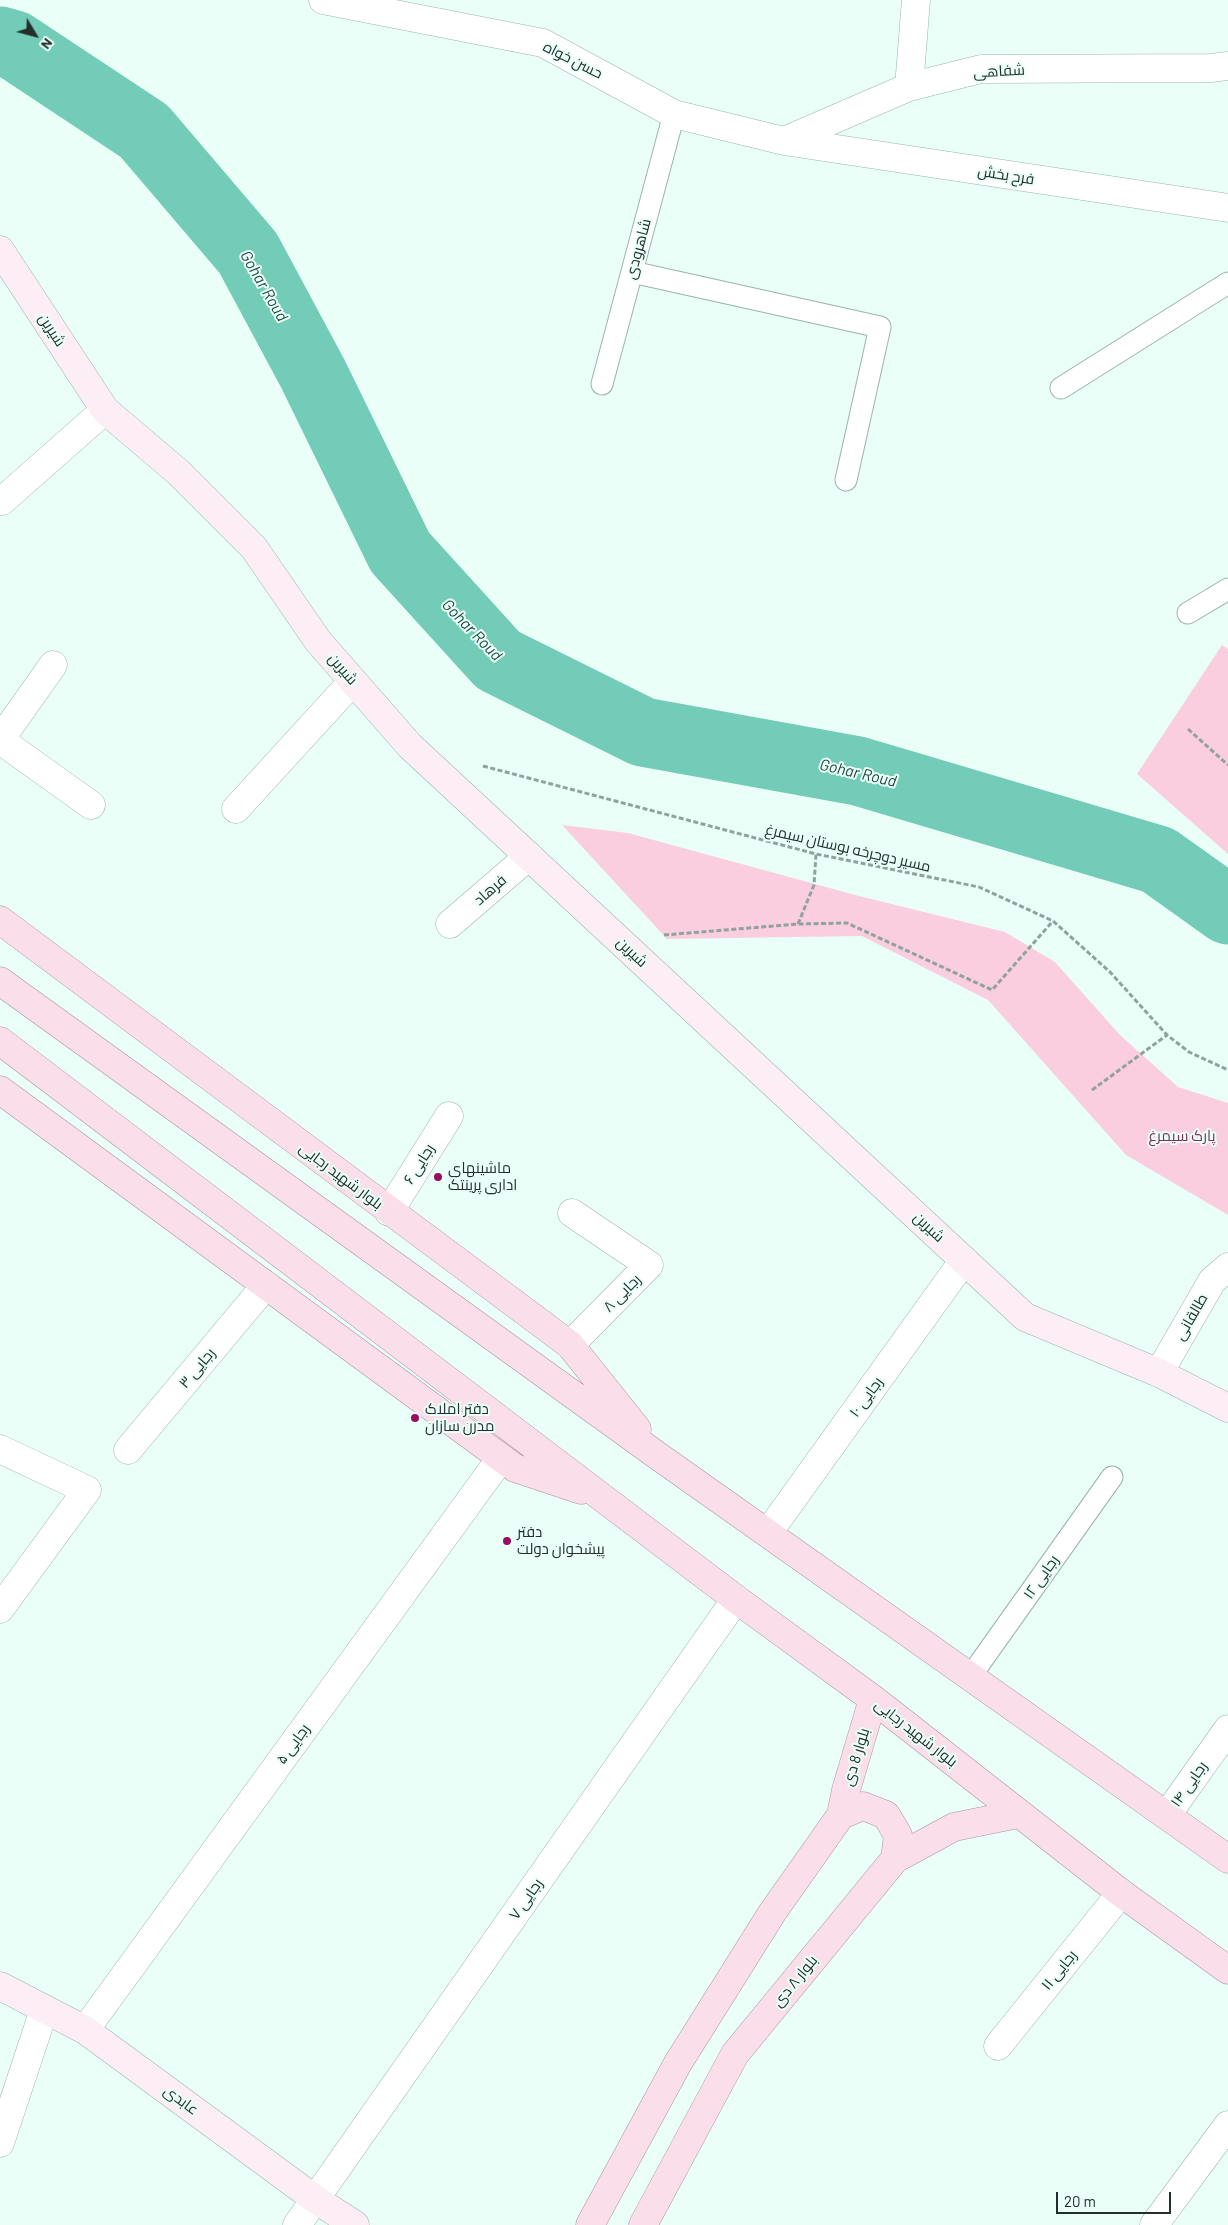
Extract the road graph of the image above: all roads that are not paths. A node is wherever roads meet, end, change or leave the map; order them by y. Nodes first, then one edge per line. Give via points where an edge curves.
1 (323, 0) edge
2 (916, 0) edge
3 (1228, 66) edge
4 (909, 86) junction
5 (674, 114) junction
6 (784, 141) junction
7 (1228, 208) edge
8 (0, 250) edge
9 (632, 272) junction
10 (1228, 283) edge
11 (602, 384) dead end
12 (1061, 388) dead end
13 (105, 410) junction
14 (846, 480) dead end
15 (2, 501) dead end
16 (1228, 589) edge
17 (1188, 614) dead end
18 (53, 665) dead end
19 (353, 680) junction
20 (0, 740) edge
21 (91, 805) dead end
22 (236, 809) dead end
23 (529, 856) junction
24 (0, 920) edge
25 (450, 924) dead end
26 (0, 981) edge
27 (0, 1041) edge
28 (0, 1090) edge
29 (449, 1116) dead end
30 (389, 1212) junction
31 (572, 1213) dead end
32 (964, 1260) junction
33 (1228, 1267) edge
34 (266, 1285) junction
35 (570, 1345) junction
36 (1158, 1373) junction
37 (1228, 1408) edge
38 (0, 1449) edge
39 (128, 1450) dead end
40 (658, 1456) junction
41 (501, 1458) junction
42 (1112, 1477) dead end
43 (603, 1498) junction
44 (768, 1533) junction
45 (736, 1599) junction
46 (0, 1609) edge
47 (970, 1677) junction
48 (873, 1699) junction
49 (1228, 1729) edge
50 (1018, 1814) junction
51 (841, 1815) junction
52 (1167, 1815) junction
53 (895, 1859) junction
54 (1228, 1859) edge
55 (1121, 1893) junction
56 (1228, 1970) edge
57 (0, 1986) edge
58 (44, 2010) junction
59 (85, 2030) junction
60 (998, 2046) dead end
61 (1228, 2126) edge
62 (0, 2143) edge
63 (315, 2199) junction
64 (297, 2225) edge
65 (355, 2225) edge
66 (590, 2225) edge
67 (643, 2225) edge
68 (1154, 2225) edge

1 - 5 street, حسن خواه via 543,43
2 - 4 street
3 - 4 street, شفاهی via 981,69
4 - 6 street, شفاهی
5 - 6 street, حسن خواه
5 - 9 lane, شاهرودی
6 - 7 street, فرح بخش
8 - 13 street, شیرین
9 - 11 lane, شاهرودی
9 - 14 lane via 880,327
10 - 12 lane
13 - 15 street
13 - 19 street, شیرین via 178,472 254,548 318,641
16 - 17 lane
18 - 20 street
19 - 22 street
19 - 23 street, شیرین via 410,746
20 - 21 street
23 - 25 street, فرهاد
23 - 32 street, شیرین
24 - 30 main road, بلوار شهید رجایی
26 - 40 main road, بلوار شهید رجایی
27 - 43 main road, بلوار شهید رجایی
28 - 34 main road, بلوار شهید رجایی
29 - 30 street, رجایی ۶
30 - 35 main road, بلوار شهید رجایی
31 - 35 street, رجایی ۸ via 649,1265
32 - 36 street, شیرین via 1025,1317
32 - 44 street, رجایی ۱۰
33 - 36 street, طالقانی via 1212,1281
34 - 39 street, رجایی ۳
34 - 41 main road, بلوار شهید رجایی
35 - 40 main road, بلوار شهید رجایی
36 - 37 street, شیرین
38 - 46 street via 87,1490
40 - 44 main road, بلوار شهید رجایی
41 - 43 main road, بلوار شهید رجایی via 515,1468
41 - 59 street, رجایی ۵
42 - 47 lane, رجایی ۱۲
43 - 45 main road, بلوار شهید رجایی
44 - 47 main road, بلوار شهید رجایی
45 - 48 main road, بلوار شهید رجایی
45 - 63 street, رجایی ۷
47 - 52 main road, بلوار شهید رجایی
48 - 50 main road, بلوار شهید رجایی
48 - 51 main road, بلوار 8 دی
49 - 52 street, رجایی ۱۴
50 - 53 main road, بلوار ۸ دی via 954,1827
50 - 55 main road, بلوار شهید رجایی
51 - 53 main road via 864,1806 886,1815 898,1835
51 - 66 main road via 772,1913 678,2063
52 - 54 main road, بلوار شهید رجایی
53 - 67 main road, بلوار ۸ دی via 735,2054
55 - 56 main road, بلوار شهید رجایی
55 - 60 street, رجایی ۱۱
57 - 58 street, عابدی
58 - 59 street, عابدی
58 - 62 street
59 - 63 street, عابدی
61 - 68 street
63 - 64 street, رجایی ۷
63 - 65 street, عابدی

